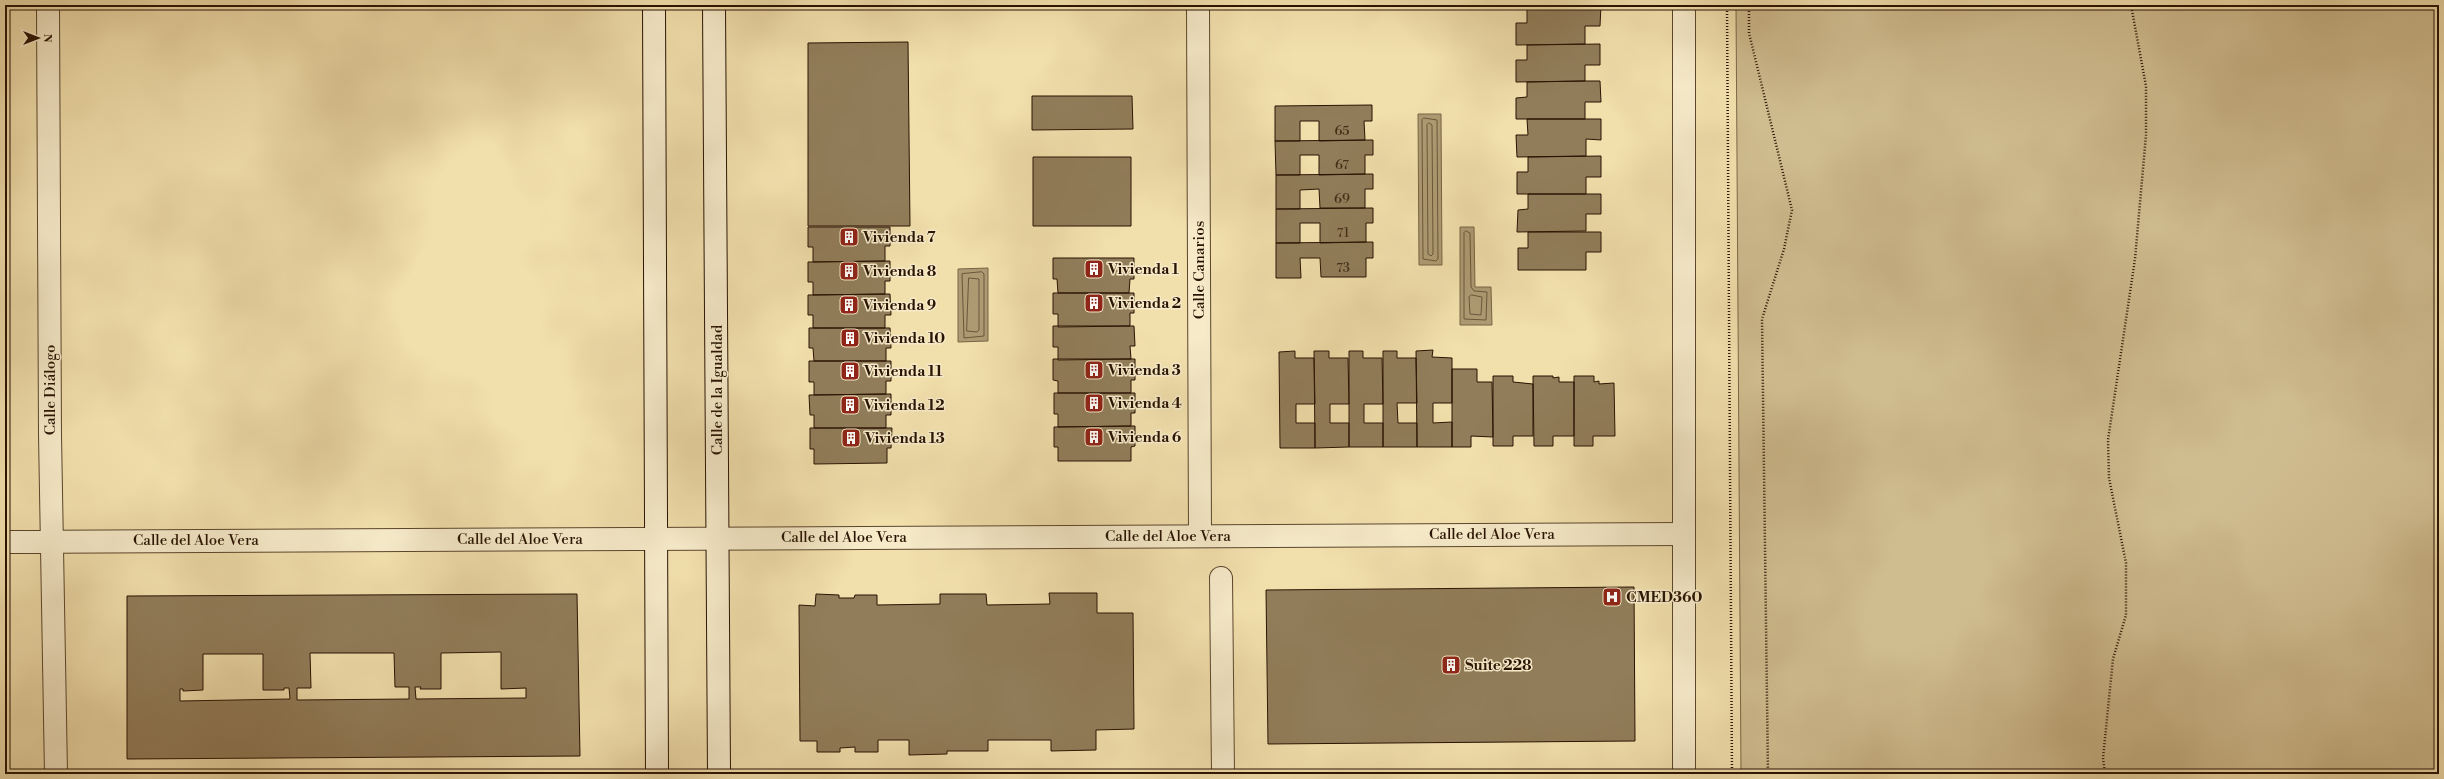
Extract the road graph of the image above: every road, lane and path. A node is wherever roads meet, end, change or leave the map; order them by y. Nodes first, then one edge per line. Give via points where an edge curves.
1 (48, 5) edge
2 (654, 5) edge
3 (714, 5) edge
4 (1198, 5) edge
5 (1684, 5) edge
6 (1727, 5) edge
7 (1749, 5) edge
8 (2131, 5) edge
9 (1683, 534) junction
10 (1200, 536) junction
11 (657, 538) junction
12 (716, 539) junction
13 (54, 541) junction
14 (5, 542) edge
15 (1221, 578) dead end
16 (56, 774) edge
17 (657, 774) edge
18 (719, 774) edge
19 (1223, 774) edge
20 (1684, 774) edge
21 (1732, 774) edge
22 (1768, 774) edge
23 (2105, 774) edge

1 - 13 street, Calle Diálogo via 50,435
2 - 11 street
3 - 12 street, Calle de la Igualdad
4 - 10 street, Calle Canarios
5 - 9 street
6 - 21 path
7 - 22 path via 1749,33 1792,210 1784,249 1762,319
8 - 23 path via 2146,86 2146,136 2134,267 2108,440 2109,478 2126,562 2126,615 2113,659 2103,758
9 - 10 street, Calle del Aloe Vera
9 - 20 street
10 - 12 street, Calle del Aloe Vera
11 - 12 street, Calle del Aloe Vera
11 - 13 street, Calle del Aloe Vera
11 - 17 street
12 - 18 street, Calle de la Igualdad
13 - 14 street, Calle del Aloe Vera
13 - 16 street, Calle Diálogo
15 - 19 street

